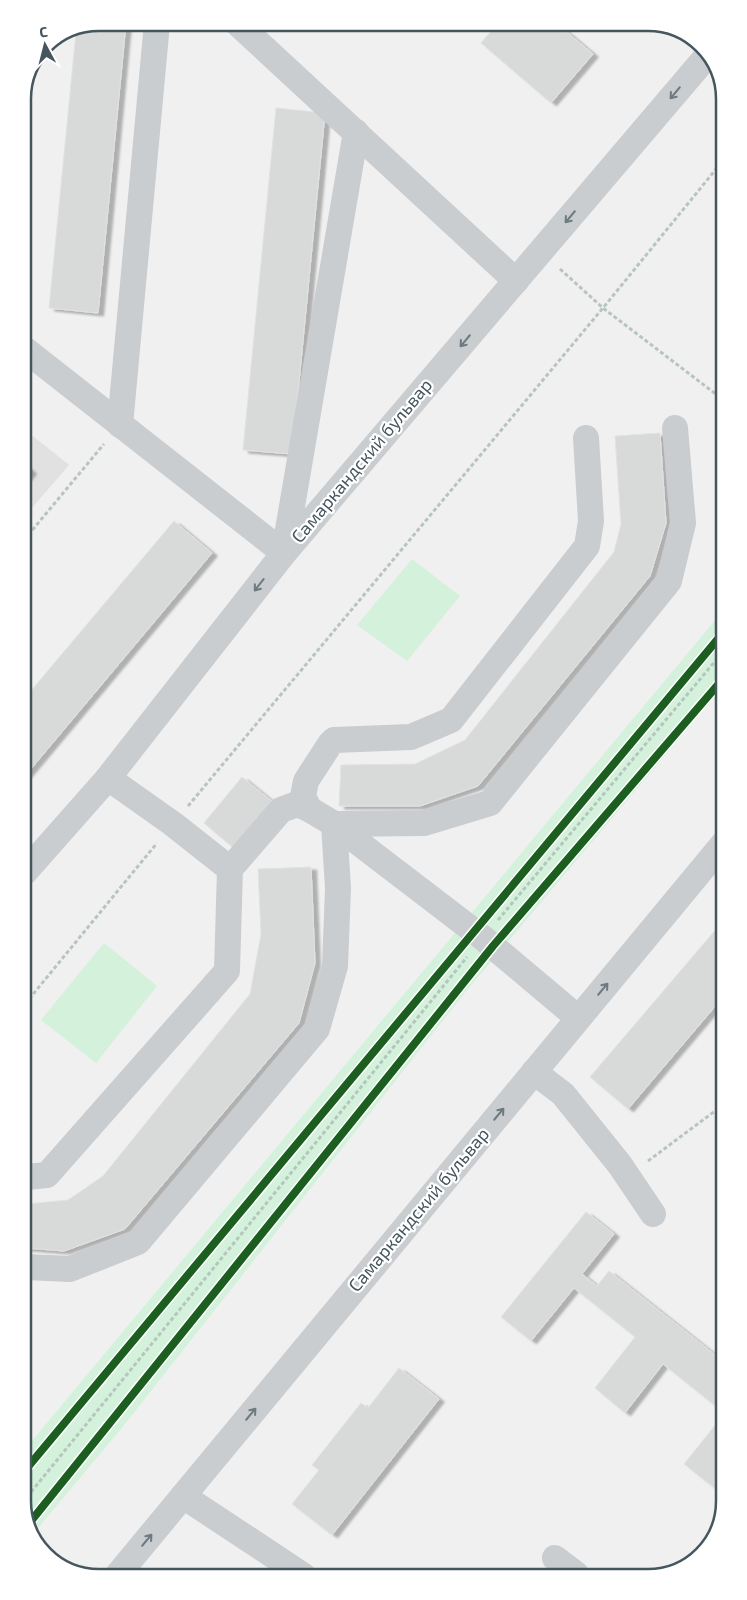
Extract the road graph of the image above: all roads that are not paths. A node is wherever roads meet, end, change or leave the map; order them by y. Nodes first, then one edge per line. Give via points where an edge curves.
1 (156, 31) edge
2 (247, 31) edge
3 (703, 61) edge
4 (356, 132) junction
5 (516, 281) junction
6 (31, 354) edge
7 (120, 425) junction
8 (675, 428) dead end
9 (586, 438) dead end
10 (284, 553) junction
11 (108, 778) junction
12 (309, 809) junction
13 (334, 824) junction
14 (716, 852) edge
15 (31, 865) edge
16 (230, 869) junction
17 (578, 1018) junction
18 (534, 1072) junction
19 (31, 1177) edge
20 (653, 1214) dead end
21 (31, 1267) edge
22 (183, 1496) junction
23 (555, 1558) dead end
24 (123, 1569) edge
25 (293, 1569) edge
26 (569, 1569) edge

1 - 7 street
2 - 4 street
3 -> 5 street, Самаркандский бульвар
4 - 5 street
4 - 10 street
5 -> 10 street, Самаркандский бульвар
6 - 7 street
7 - 10 street
8 - 13 street via 683,523 669,581 490,803 424,823
9 - 12 street via 591,521 587,546 450,720 411,737 334,740 306,781 303,796
10 -> 11 street, Самаркандский бульвар
11 - 15 street, Самаркандский бульвар
11 - 16 street via 174,824
12 - 13 street
12 - 16 street via 297,804 281,810
13 - 17 street via 483,938
13 - 21 street via 338,888 335,966 317,1029 138,1242 70,1269
17 -> 14 street, Самаркандский бульвар
16 - 19 street via 227,971 47,1175
17 - 18 street, Самаркандский бульвар
18 - 20 street via 563,1094 628,1176
22 -> 18 street, Самаркандский бульвар
24 -> 22 street, Самаркандский бульвар
22 - 25 street
23 - 26 street

